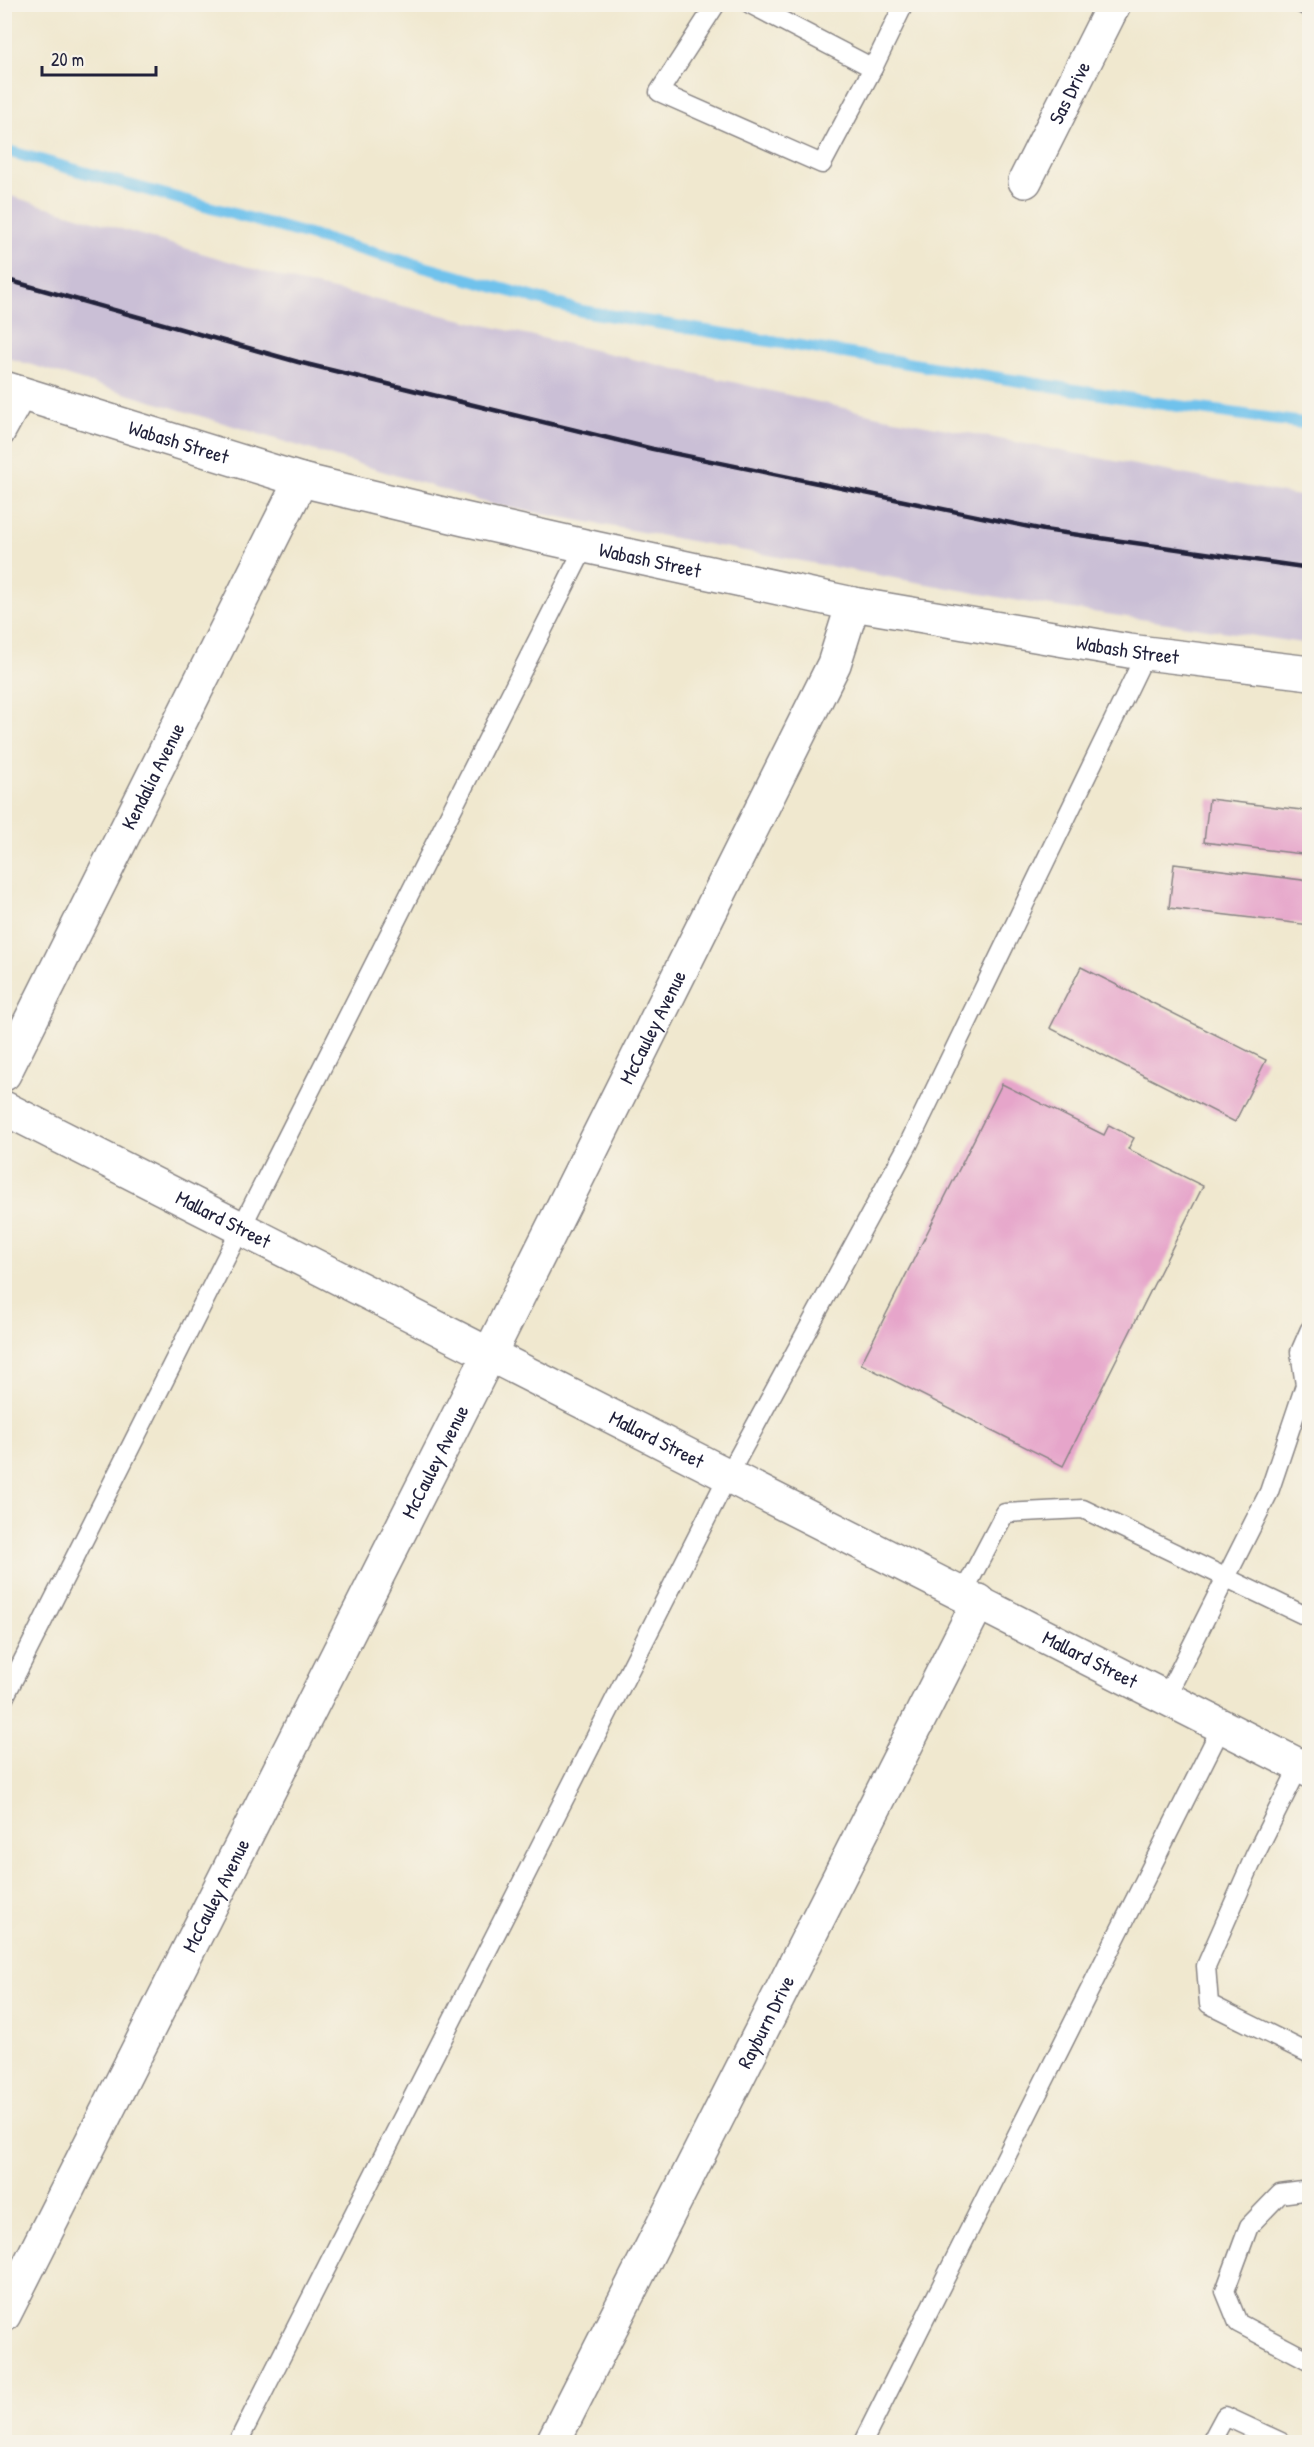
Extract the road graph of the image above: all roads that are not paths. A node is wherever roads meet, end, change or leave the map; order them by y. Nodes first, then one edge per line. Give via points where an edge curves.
1 (716, 4) edge
2 (750, 4) edge
3 (904, 4) edge
4 (1114, 4) edge
5 (1302, 4) edge
6 (1310, 8) edge
7 (873, 68) junction
8 (1025, 181) dead end
9 (16, 391) edge
10 (4, 438) edge
11 (301, 480) junction
12 (585, 546) junction
13 (854, 604) junction
14 (1146, 653) junction
15 (1310, 674) edge
16 (4, 1074) edge
17 (4, 1108) edge
18 (243, 1229) junction
19 (1310, 1329) edge
20 (490, 1353) junction
21 (729, 1474) junction
22 (1226, 1577) junction
23 (971, 1597) junction
24 (1310, 1618) edge
25 (4, 1698) edge
26 (1166, 1698) junction
27 (1222, 1726) junction
28 (1305, 1768) edge
29 (1310, 2054) edge
30 (1310, 2190) edge
31 (4, 2314) edge
32 (1310, 2361) edge
33 (238, 2442) edge
34 (553, 2442) edge
35 (863, 2442) edge
36 (1211, 2442) edge
37 (1281, 2442) edge

1 - 7 lane via 659,92 822,164
2 - 7 lane
3 - 7 lane
4 - 8 street, Sas Drive
5 - 6 lane
9 - 10 lane
9 - 11 street, Wabash Street
11 - 12 street, Wabash Street
11 - 16 street, Kendalia Avenue
12 - 13 street, Wabash Street
12 - 18 lane
13 - 14 street, Wabash Street
13 - 20 street, McCauley Avenue via 834,664
14 - 15 street, Wabash Street
14 - 21 lane via 908,1145
17 - 18 street, Mallard Street
18 - 20 street, Mallard Street
18 - 25 lane
19 - 22 lane via 1300,1352 1305,1385 1269,1492
20 - 21 street, Mallard Street
20 - 31 street, McCauley Avenue
21 - 23 street, Mallard Street
21 - 33 lane
22 - 23 lane via 1083,1509 1005,1513
22 - 24 lane
22 - 26 lane
23 - 26 street, Mallard Street
23 - 34 street, Rayburn Drive
26 - 27 street, Mallard Street
27 - 28 street, Mallard Street
27 - 35 lane
28 - 29 lane via 1255,1855 1206,1966 1209,2004
30 - 32 lane via 1280,2194 1249,2226 1225,2291 1238,2323
36 - 37 lane via 1225,2416

